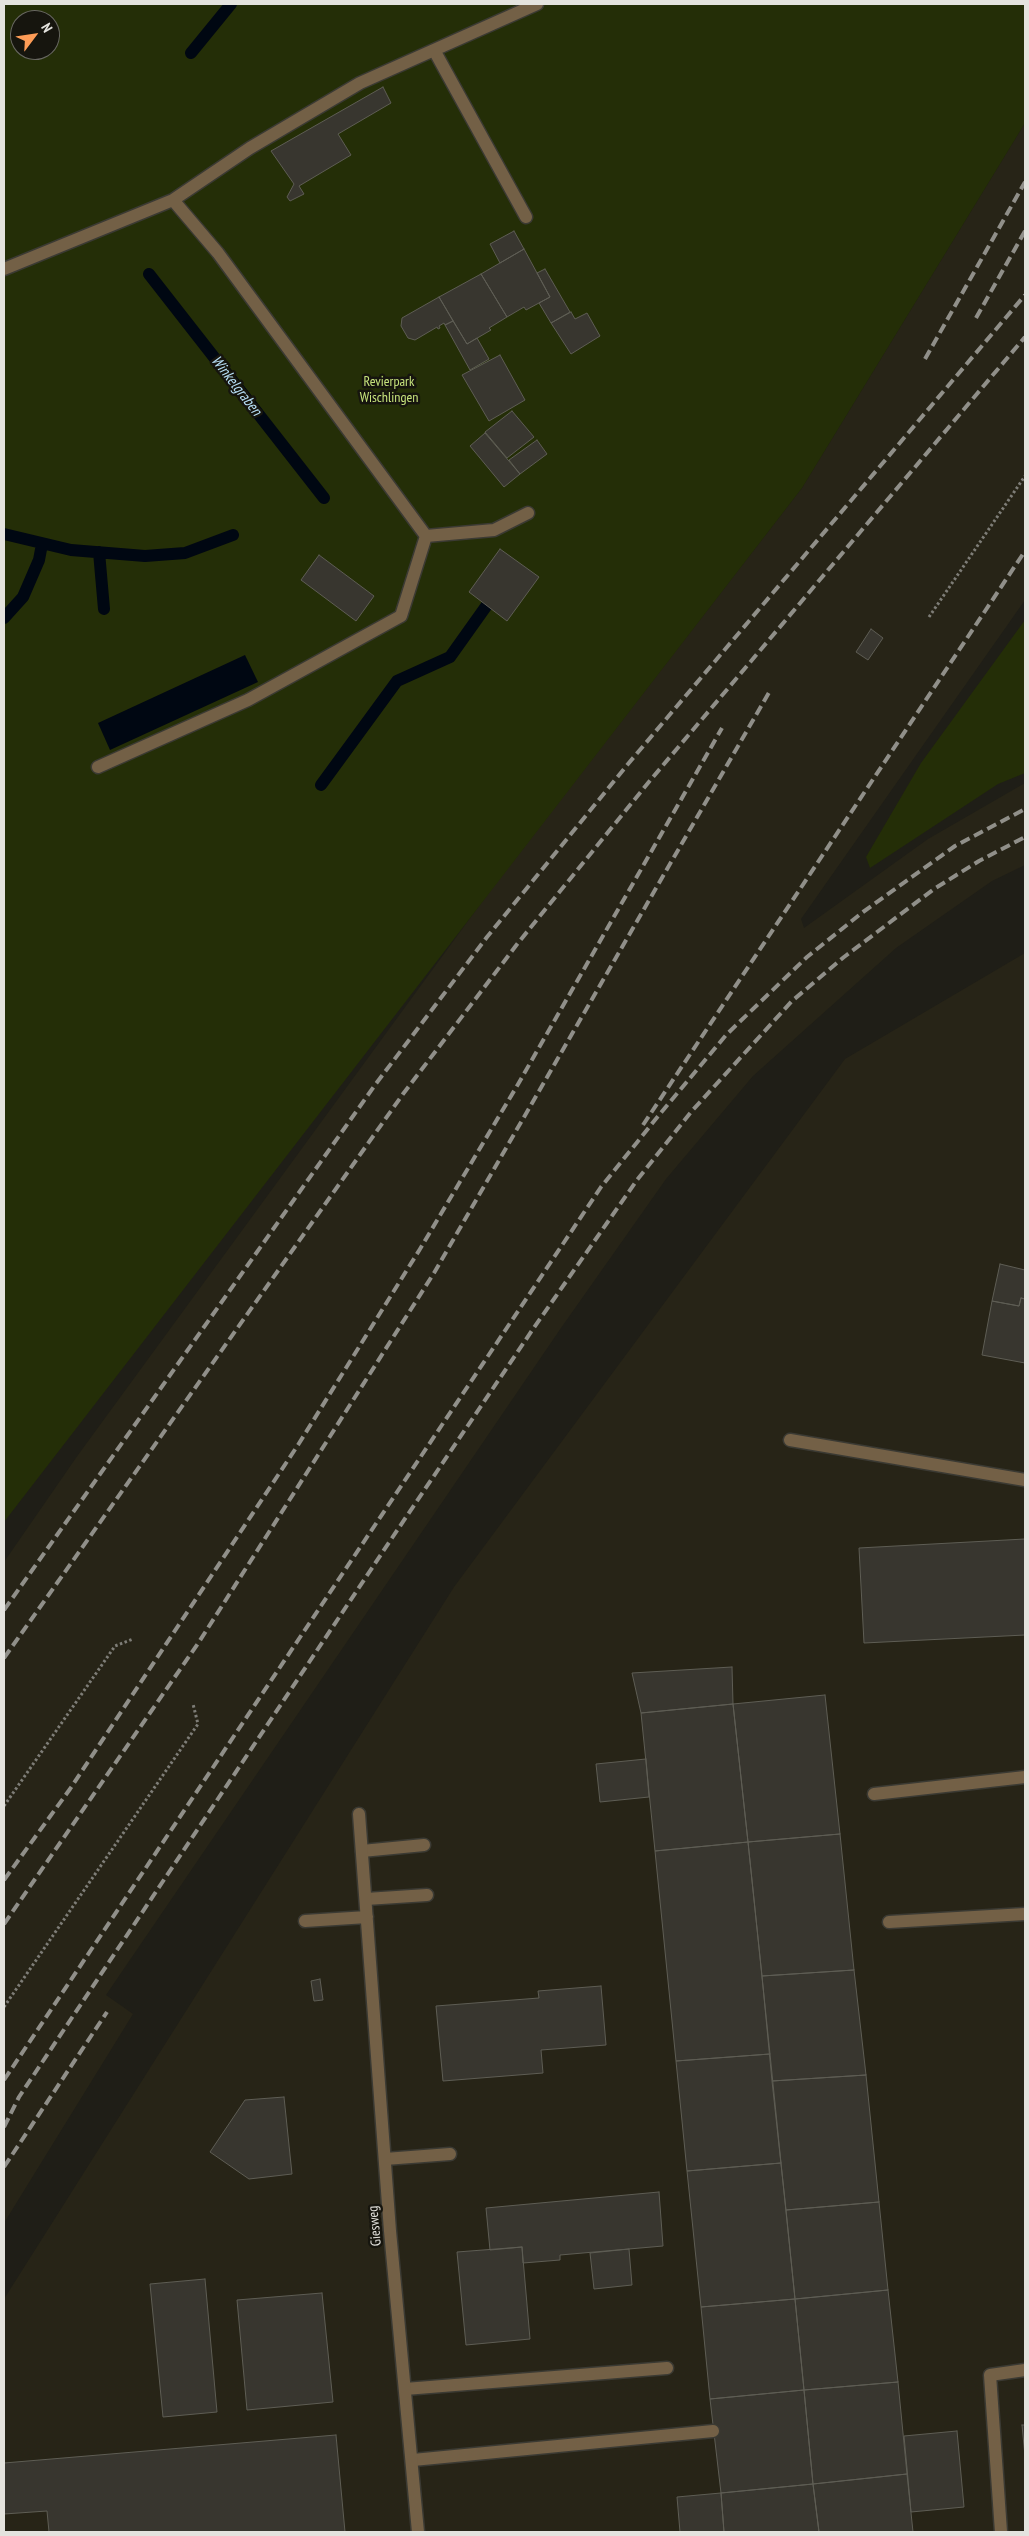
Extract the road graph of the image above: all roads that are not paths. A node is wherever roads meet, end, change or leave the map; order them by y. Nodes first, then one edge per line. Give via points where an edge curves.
1 (538, 4) edge
2 (434, 50) junction
3 (173, 200) junction
4 (526, 217) dead end
5 (4, 269) edge
6 (528, 513) dead end
7 (426, 536) junction
8 (98, 767) dead end
9 (790, 1440) dead end
10 (1025, 1480) edge
11 (1025, 1777) edge
12 (874, 1794) dead end
13 (359, 1814) dead end
14 (424, 1845) dead end
15 (362, 1851) junction
16 (428, 1895) dead end
17 (366, 1900) junction
18 (1025, 1914) edge
19 (367, 1917) junction
20 (305, 1921) dead end
21 (889, 1922) dead end
22 (450, 2154) dead end
23 (385, 2159) junction
24 (667, 2368) dead end
25 (1025, 2370) edge
26 (405, 2389) junction
27 (713, 2431) dead end
28 (413, 2460) junction
29 (418, 2532) edge
30 (1001, 2532) edge

1 - 2 street
2 - 3 street via 360,83 250,148
2 - 4 street
3 - 5 street
3 - 7 street via 218,253
6 - 7 street via 494,530
7 - 8 street via 401,616 248,700
9 - 10 street
11 - 12 street
13 - 15 street, Giesweg
14 - 15 street
15 - 17 street, Giesweg
16 - 17 street
17 - 19 street, Giesweg
18 - 21 street
19 - 20 street
19 - 23 street, Giesweg
22 - 23 street
23 - 26 street, Giesweg
24 - 26 street
25 - 30 street via 990,2374
26 - 28 street, Giesweg
27 - 28 street
28 - 29 street, Giesweg

